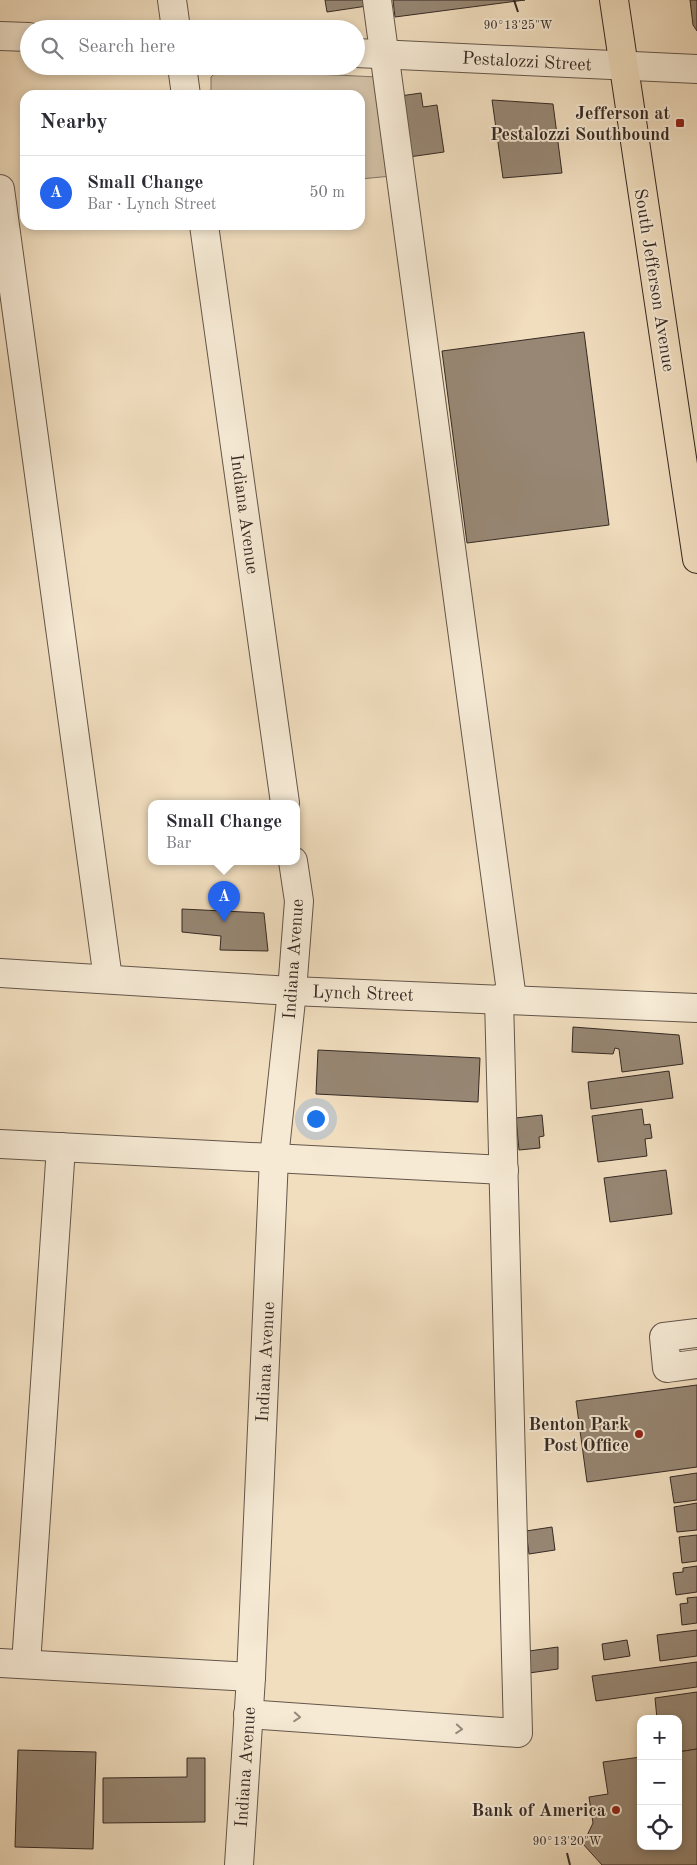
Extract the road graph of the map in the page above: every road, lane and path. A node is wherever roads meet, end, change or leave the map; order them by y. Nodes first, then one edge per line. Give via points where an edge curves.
1 (172, 0) edge
2 (377, 0) edge
3 (614, 0) edge
4 (175, 20) edge
5 (0, 36) edge
6 (20, 37) edge
7 (365, 53) edge
8 (385, 54) junction
9 (623, 65) junction
10 (697, 69) edge
11 (183, 75) edge
12 (185, 90) edge
13 (0, 190) edge
14 (205, 230) edge
15 (697, 559) edge
16 (285, 800) edge
17 (294, 865) edge
18 (0, 973) edge
19 (108, 979) junction
20 (292, 991) junction
21 (505, 999) junction
22 (697, 1008) edge
23 (0, 1144) edge
24 (61, 1147) junction
25 (274, 1158) junction
26 (504, 1170) junction
27 (697, 1333) edge
28 (697, 1364) edge
29 (13, 1663) edge
30 (250, 1677) junction
31 (248, 1714) junction
32 (239, 1865) edge

1 - 4 street
2 - 8 street
3 - 9 main road, South Jefferson Avenue
5 - 6 street
7 - 8 street, Pestalozzi Street
8 - 9 street, Pestalozzi Street
8 - 21 street
9 - 10 street, Pestalozzi Street
9 - 15 main road, South Jefferson Avenue
11 - 12 street
13 - 19 street
14 - 16 street, Indiana Avenue
17 - 20 street, Indiana Avenue via 299,902
18 - 19 street, Lynch Street
19 - 20 street, Lynch Street
20 - 21 street, Lynch Street
20 - 25 street, Indiana Avenue
21 - 22 street, Lynch Street
21 - 26 street
23 - 24 street
24 - 25 street
24 - 29 street
25 - 26 street
25 - 30 street, Indiana Avenue
31 -> 26 street via 518,1733
27 - 28 street via 664,1337 667,1368
29 - 30 street
30 - 31 street, Indiana Avenue
31 - 32 street, Indiana Avenue

